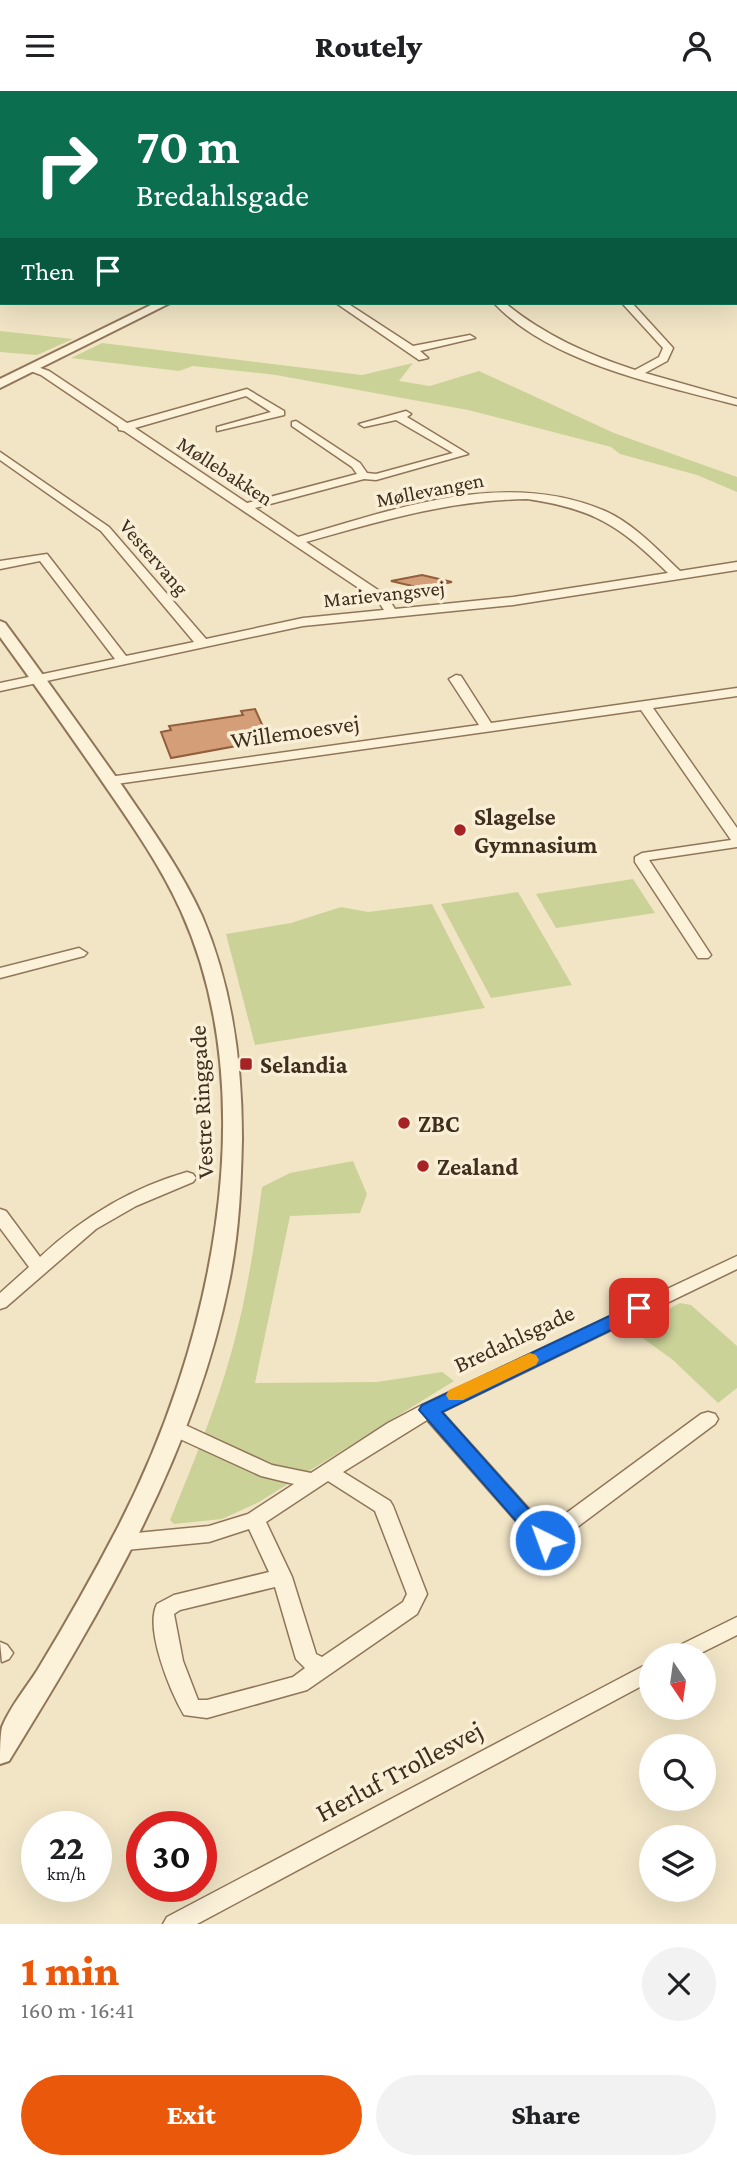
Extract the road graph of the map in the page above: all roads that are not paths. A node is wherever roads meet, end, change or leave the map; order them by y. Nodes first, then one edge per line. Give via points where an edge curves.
1 (574, 91) edge
2 (584, 91) edge
3 (160, 305) edge
4 (344, 305) edge
5 (501, 305) edge
6 (629, 305) edge
7 (470, 338) dead end
8 (410, 350) junction
9 (423, 358) dead end
10 (32, 368) junction
11 (639, 372) junction
12 (0, 384) edge
13 (737, 402) edge
14 (410, 413) dead end
15 (397, 416) junction
16 (296, 424) dead end
17 (364, 424) dead end
18 (123, 428) junction
19 (221, 429) dead end
20 (0, 455) edge
21 (364, 476) junction
22 (245, 507) junction
23 (296, 541) junction
24 (0, 565) edge
25 (737, 566) edge
26 (677, 574) junction
27 (391, 612) junction
28 (0, 626) edge
29 (203, 644) junction
30 (123, 660) junction
31 (39, 679) junction
32 (456, 679) dead end
33 (0, 687) edge
34 (737, 692) edge
35 (644, 704) junction
36 (487, 727) junction
37 (109, 781) junction
38 (737, 841) edge
39 (79, 953) dead end
40 (703, 955) dead end
41 (0, 974) edge
42 (187, 1178) dead end
43 (0, 1215) edge
44 (737, 1262) edge
45 (39, 1268) junction
46 (0, 1303) edge
47 (429, 1410) junction
48 (708, 1419) dead end
49 (176, 1429) junction
50 (320, 1477) junction
51 (255, 1519) junction
52 (126, 1542) junction
53 (282, 1577) junction
54 (737, 1625) edge
55 (702, 1643) edge
56 (323, 1668) junction
57 (639, 1677) edge
58 (0, 1753) edge
59 (175, 1924) edge

1 - 2 street
3 - 10 street
4 - 8 street
5 - 11 street via 573,350
6 - 11 street via 667,348 663,359
7 - 8 street
8 - 9 street
10 - 12 street
10 - 18 street, Møllebakken
11 - 13 street
14 - 15 street
15 - 17 street
15 - 21 street via 462,454 376,477
16 - 21 street via 356,465
18 - 19 street via 247,392 281,413
18 - 22 street, Møllebakken
20 - 29 street, Vestervang via 105,529
21 - 22 street
22 - 23 street, Møllebakken
23 - 26 street, Møllevangen via 423,507 486,497 531,497 602,514
23 - 27 street, Møllebakken via 383,599
24 - 30 street via 43,557
25 - 26 street, Marievangsvej
26 - 27 street, Marievangsvej via 513,601
27 - 29 street, Marievangsvej via 303,622
28 - 31 street, Vestre Ringgade
29 - 30 street, Marievangsvej
30 - 31 street, Marievangsvej
31 - 33 street, Marievangsvej
31 - 37 street, Vestre Ringgade
32 - 36 street
34 - 35 street, Willemoesvej
35 - 36 street, Willemoesvej
35 - 38 street
36 - 37 street, Willemoesvej
37 - 49 street, Vestre Ringgade via 185,899 220,1001 229,1052 235,1152 228,1234 219,1283
38 - 40 street via 642,857
39 - 41 street
42 - 45 street via 108,1213
43 - 45 street
44 - 47 street, Bredahlsgade
45 - 46 street
47 - 48 street via 545,1540
47 - 50 street, Bredahlsgade
49 - 50 street via 268,1471
49 - 52 street, Vestre Ringgade
50 - 51 street, Bredahlsgade
50 - 56 street via 383,1506 416,1594 410,1608
51 - 52 street, Bredahlsgade via 209,1534
51 - 53 street
52 - 58 street, Vestre Ringgade
53 - 56 street via 307,1659
53 - 56 street via 174,1603 164,1610 162,1619 185,1700 191,1709 207,1709 299,1684
54 - 55 street
57 - 59 street, Herluf Trollesvej

